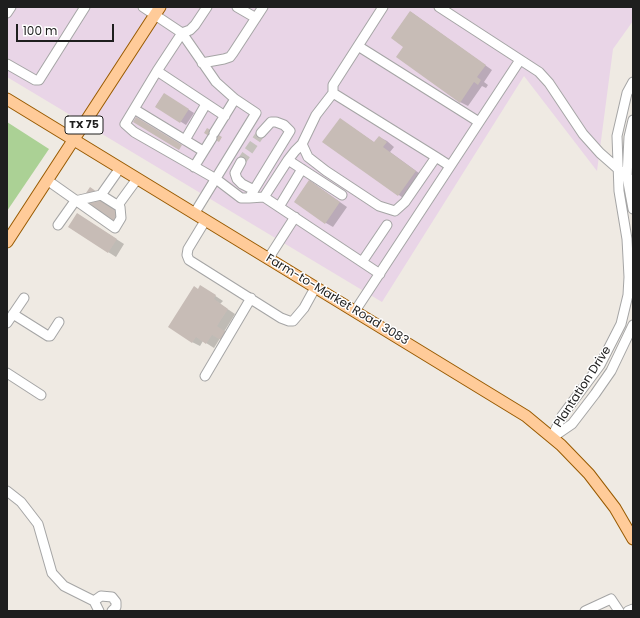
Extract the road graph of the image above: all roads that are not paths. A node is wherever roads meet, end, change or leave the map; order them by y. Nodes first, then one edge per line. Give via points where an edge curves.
1 (11, 7) edge
2 (84, 7) edge
3 (143, 7) edge
4 (207, 7) edge
5 (237, 7) edge
6 (263, 7) edge
7 (383, 7) edge
8 (439, 7) edge
9 (158, 11) edge
10 (7, 13) edge
11 (256, 18) junction
12 (182, 33) junction
13 (358, 46) junction
14 (520, 60) junction
15 (202, 63) junction
16 (7, 64) edge
17 (157, 71) junction
18 (633, 82) edge
19 (333, 93) junction
20 (7, 99) edge
21 (235, 99) junction
22 (206, 104) junction
23 (134, 109) junction
24 (224, 116) junction
25 (633, 120) edge
26 (479, 122) junction
27 (260, 133) tunnel mouth
28 (74, 140) junction
29 (185, 140) junction
30 (302, 144) junction
31 (203, 151) junction
32 (436, 157) junction
33 (288, 160) junction
34 (241, 162) tunnel mouth
35 (450, 166) junction
36 (194, 167) junction
37 (120, 168) junction
38 (302, 169) junction
39 (618, 169) junction
40 (137, 179) junction
41 (216, 179) junction
42 (47, 180) junction
43 (630, 180) edge
44 (254, 190) junction
45 (101, 195) junction
46 (342, 195) dead end
47 (264, 197) junction
48 (249, 198) junction
49 (75, 201) junction
50 (118, 205) junction
51 (279, 207) junction
52 (633, 209) edge
53 (194, 214) junction
54 (295, 217) junction
55 (205, 221) junction
56 (58, 225) dead end
57 (387, 225) dead end
58 (7, 242) edge
59 (268, 259) junction
60 (362, 262) junction
61 (380, 274) junction
62 (315, 288) junction
63 (631, 296) edge
64 (24, 298) dead end
65 (251, 298) junction
66 (355, 311) junction
67 (13, 314) junction
68 (59, 322) dead end
69 (7, 323) edge
70 (633, 325) edge
71 (7, 373) edge
72 (204, 376) dead end
73 (42, 395) dead end
74 (552, 437) junction
75 (7, 491) edge
76 (633, 539) edge
77 (94, 601) junction
78 (633, 609) edge
79 (99, 611) edge
80 (112, 611) edge
81 (585, 611) edge
82 (619, 611) edge
83 (628, 611) edge

1 - 10 street
2 - 16 street via 39,80 34,80
3 - 9 street
4 - 12 street via 195,25
5 - 11 street
6 - 11 street
7 - 13 street
8 - 14 street
9 - 12 street
9 - 28 main road, TX 75
11 - 15 street via 230,57
12 - 15 street
12 - 17 street
13 - 19 street via 333,84
13 - 26 street
14 - 26 street
14 - 39 street via 539,72 549,83 583,134
15 - 21 street via 216,82
17 - 22 street
17 - 23 street
18 - 39 street, Plantation Drive via 627,93 617,136
19 - 30 street via 316,115
19 - 32 street
20 - 28 main road, Farm-to-Market Road 3083
21 - 24 street
21 - 41 street via 256,113
22 - 24 street
22 - 29 street
23 - 29 street
23 - 36 street via 125,124 134,132
24 - 31 street
25 - 43 street via 629,138
26 - 35 street
27 - 44 street via 271,122 284,125 290,131
28 - 37 main road, Farm-to-Market Road 3083
28 - 42 main road, TX 75
29 - 31 street
30 - 32 street via 308,158 326,171 379,206 395,211
30 - 33 street
31 - 36 street
32 - 35 street
33 - 38 street
33 - 47 street
34 - 44 street via 235,173 237,179
35 - 61 street
36 - 41 street
37 - 40 main road, Farm-to-Market Road 3083
37 - 45 street
38 - 46 street
38 - 51 street
39 - 43 street
39 - 63 street, Plantation Drive
40 - 50 street
40 - 53 main road, Farm-to-Market Road 3083
41 - 48 street via 241,198
41 - 53 street
42 - 49 street
42 - 58 main road, TX 75
43 - 52 street
44 - 48 street
45 - 49 street
45 - 50 street
47 - 48 street
47 - 51 street
49 - 50 street via 115,228 121,218
49 - 56 street
51 - 54 street
53 - 55 main road, Farm-to-Market Road 3083
54 - 59 street
54 - 60 street
55 - 59 main road, Farm-to-Market Road 3083
55 - 65 street via 186,255 189,260
57 - 60 street
59 - 62 main road, Farm-to-Market Road 3083
60 - 61 street
61 - 66 street
62 - 65 street via 293,321 281,318
62 - 66 main road, Farm-to-Market Road 3083
63 - 74 street, Plantation Drive via 621,324 600,365 563,415
64 - 67 street
65 - 72 street
66 - 74 main road, Farm-to-Market Road 3083 via 526,416
67 - 68 street via 48,336
67 - 69 street
70 - 74 street, Plantation Drive via 611,371 595,394 572,424
71 - 73 street
74 - 76 main road, Farm-to-Market Road 3083 via 589,474 615,508
75 - 77 street via 21,502 38,524 52,573 64,586
77 - 79 street
77 - 80 street via 101,596 112,597 116,607
78 - 83 street
81 - 82 street via 611,599

